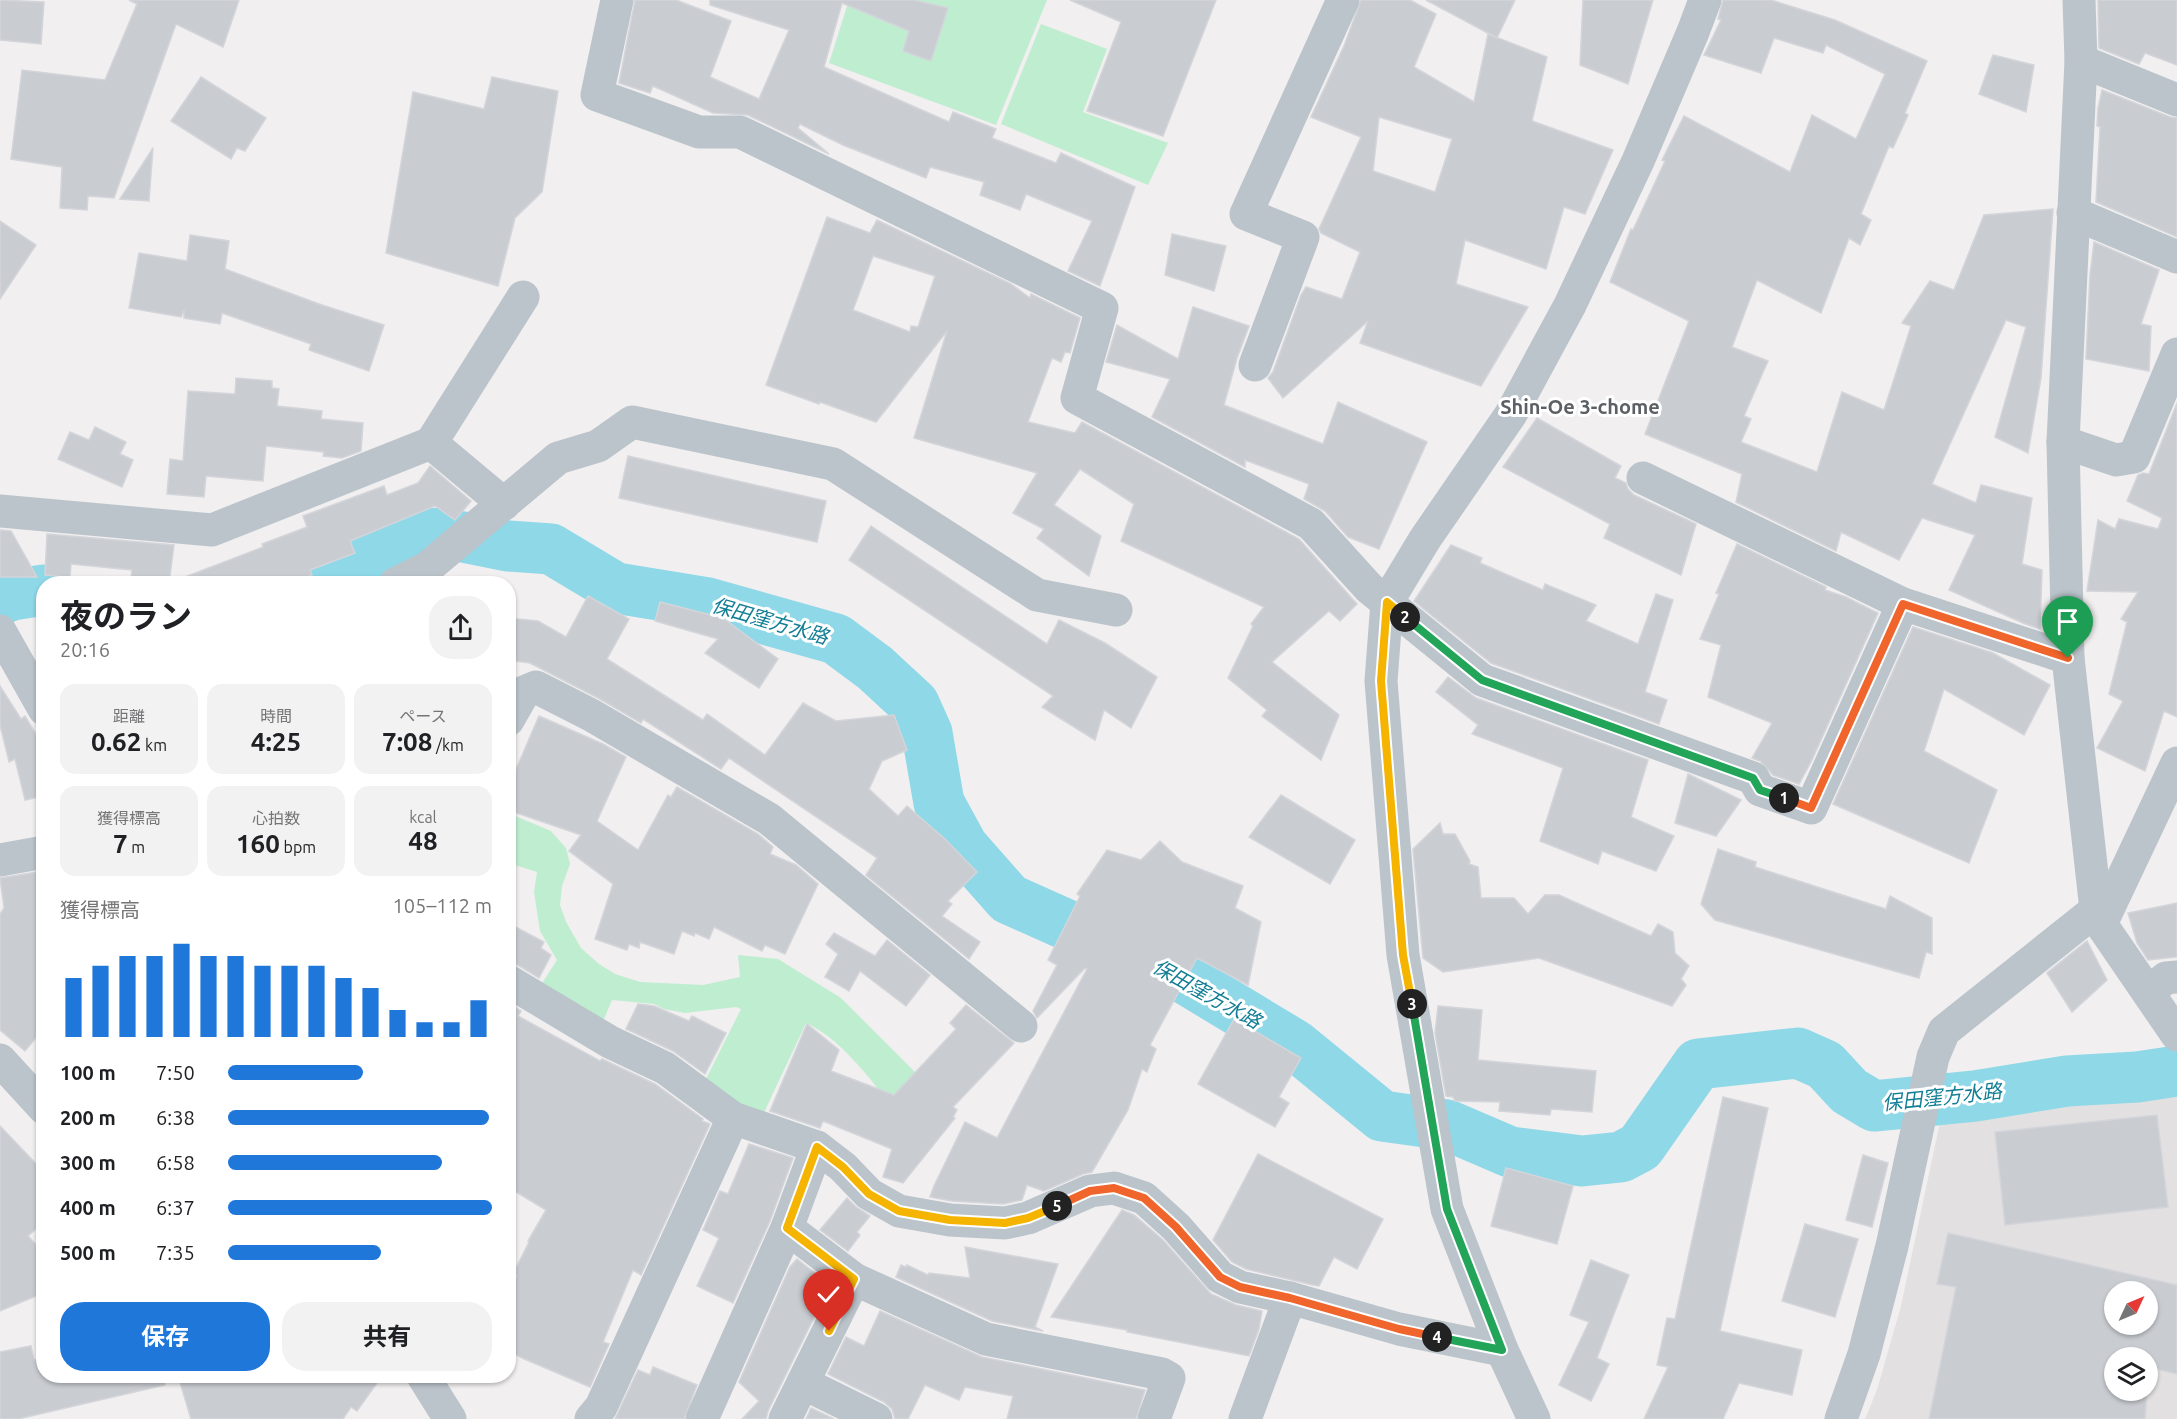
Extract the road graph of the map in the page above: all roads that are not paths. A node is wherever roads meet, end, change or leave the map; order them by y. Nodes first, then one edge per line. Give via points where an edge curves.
1 (617, 0) edge
2 (1343, 0) edge
3 (1705, 0) edge
4 (2079, 0) edge
5 (2080, 61) junction
6 (2177, 100) edge
7 (2073, 213) junction
8 (2177, 257) edge
9 (523, 297) dead end
10 (2177, 354) edge
11 (1255, 365) dead end
12 (2063, 442) junction
13 (431, 443) junction
14 (1643, 478) dead end
15 (504, 504) junction
16 (0, 510) edge
17 (411, 576) edge
18 (1387, 602) junction
19 (1903, 604) junction
20 (1116, 610) dead end
21 (0, 631) edge
22 (2068, 658) junction
23 (36, 695) edge
24 (516, 706) edge
25 (2177, 763) edge
26 (36, 853) edge
27 (0, 860) edge
28 (2098, 917) junction
29 (2177, 977) edge
30 (516, 986) edge
31 (2148, 992) junction
32 (1021, 1026) dead end
33 (2177, 1035) edge
34 (0, 1060) edge
35 (36, 1099) edge
36 (733, 1118) junction
37 (817, 1147) junction
38 (787, 1228) junction
39 (854, 1279) junction
40 (1290, 1298) junction
41 (1502, 1350) junction
42 (428, 1383) edge
43 (803, 1383) junction
44 (452, 1417) edge
45 (591, 1419) edge
46 (702, 1419) edge
47 (784, 1419) edge
48 (876, 1419) edge
49 (1154, 1419) edge
50 (1245, 1419) edge
51 (1534, 1419) edge
52 (1841, 1419) edge

1 - 18 street via 597,95 699,132 740,132 1102,308 1077,398 1311,524 1369,588
2 - 11 street via 1246,214 1303,237
3 - 18 street via 1638,161 1570,304 1511,414
4 - 5 street
5 - 6 street
5 - 7 street
7 - 8 street
7 - 12 street
9 - 13 street
10 - 12 street via 2133,457 2116,460
12 - 22 street
13 - 15 street
13 - 16 street via 212,530
14 - 19 street
15 - 17 street via 427,568
15 - 20 street via 558,458 598,446 632,422 832,464 1036,595
18 - 19 street via 1482,680 1753,778 1760,790 1811,808
18 - 41 street via 1381,681 1403,955 1447,1209
19 - 22 street
21 - 23 street
22 - 28 street
24 - 32 street via 524,692 537,687 769,819
25 - 28 street
26 - 27 street
28 - 31 street
28 - 52 street via 1944,1031 1933,1057 1864,1354
29 - 31 street via 2166,978
30 - 36 street via 610,1042 665,1068
31 - 33 street
34 - 35 street
36 - 37 street
36 - 45 street via 601,1407
37 - 38 street
37 - 40 street via 885,1204 899,1211 950,1220 1005,1223 1028,1218 1090,1191 1114,1188 1144,1198 1220,1277 1240,1287
38 - 39 street
38 - 46 street
39 - 43 street
39 - 49 street via 986,1339 1162,1374 1169,1378
40 - 41 street via 1399,1329
40 - 50 street
41 - 51 street
42 - 44 street
43 - 47 street
43 - 48 street

